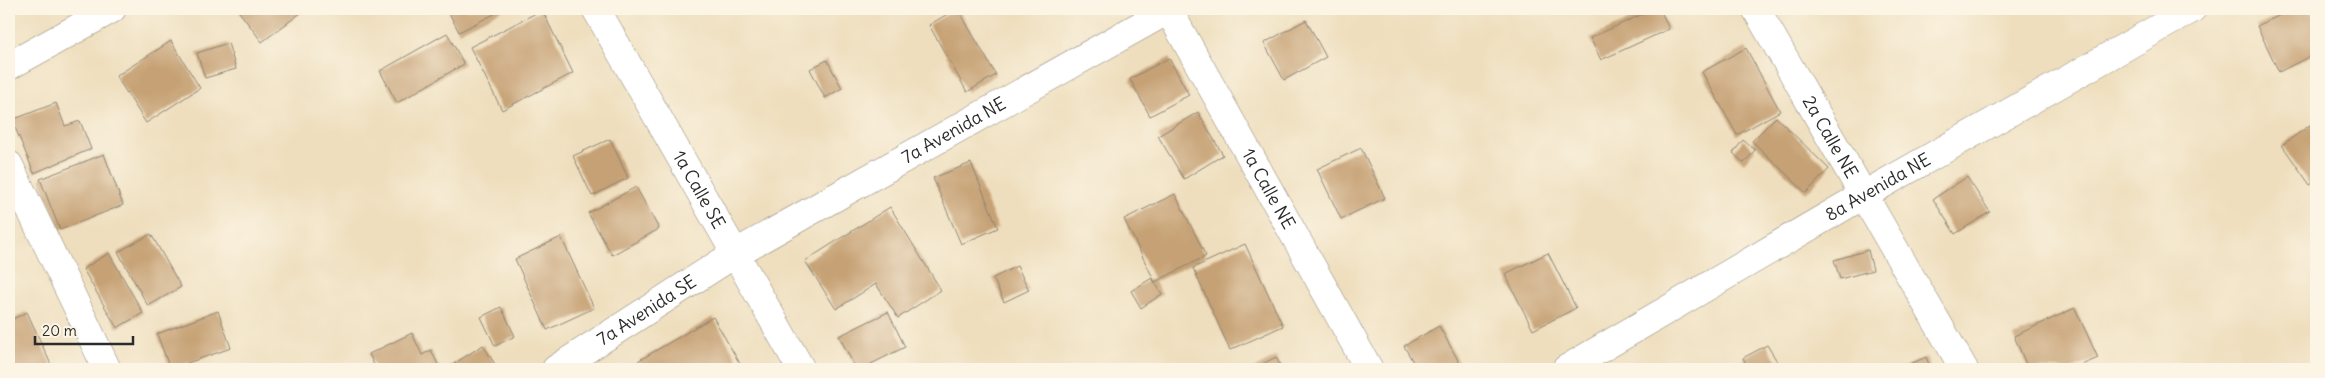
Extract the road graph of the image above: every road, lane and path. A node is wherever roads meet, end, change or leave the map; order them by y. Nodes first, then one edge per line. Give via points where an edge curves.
1 (112, 9) edge
2 (596, 9) edge
3 (1169, 9) edge
4 (1756, 9) edge
5 (2192, 9) edge
6 (9, 66) edge
7 (9, 165) edge
8 (1862, 196) junction
9 (736, 254) junction
10 (107, 369) edge
11 (556, 369) edge
12 (801, 369) edge
13 (1369, 369) edge
14 (1566, 369) edge
15 (1964, 369) edge

1 - 6 street
2 - 9 street, 1a Calle SE
3 - 9 street, 7a Avenida NE
3 - 13 street, 1a Calle NE
4 - 8 street, 2a Calle NE
5 - 8 street, 8a Avenida NE
7 - 10 street
8 - 14 street, 8a Avenida NE
8 - 15 street, 2a Calle NE
9 - 11 street, 7a Avenida SE
9 - 12 street, 1a Calle SE

